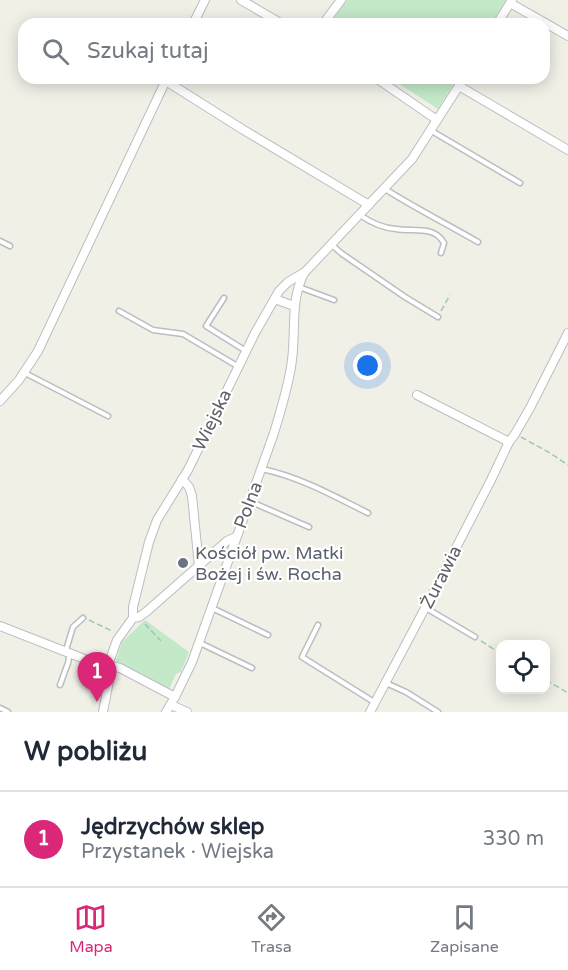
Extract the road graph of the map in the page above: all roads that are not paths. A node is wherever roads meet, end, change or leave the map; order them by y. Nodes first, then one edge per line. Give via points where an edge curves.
1 (205, 0) edge
2 (241, 0) edge
3 (340, 0) edge
4 (511, 1) edge
5 (196, 18) edge
6 (272, 18) edge
7 (327, 18) edge
8 (501, 18) edge
9 (539, 18) edge
10 (550, 25) edge
11 (568, 36) edge
12 (164, 84) edge
13 (174, 84) edge
14 (385, 84) edge
15 (459, 86) joint
16 (437, 120) junction
17 (430, 130) junction
18 (568, 150) edge
19 (520, 183) dead end
20 (385, 189) junction
21 (369, 205) junction
22 (360, 215) junction
23 (0, 241) edge
24 (478, 242) dead end
25 (331, 244) junction
26 (10, 246) dead end
27 (441, 253) dead end
28 (305, 272) junction
29 (299, 287) junction
30 (224, 298) dead end
31 (275, 299) junction
32 (334, 300) dead end
33 (294, 306) junction
34 (119, 311) dead end
35 (438, 317) road end
36 (568, 333) edge
37 (246, 351) junction
38 (239, 367) junction
39 (25, 373) junction
40 (417, 395) dead end
41 (0, 401) edge
42 (108, 416) dead end
43 (509, 441) junction
44 (261, 469) junction
45 (182, 479) junction
46 (248, 501) junction
47 (368, 513) dead end
48 (309, 527) dead end
49 (236, 537) junction
50 (199, 566) junction
51 (212, 608) junction
52 (425, 608) junction
53 (136, 617) junction
54 (83, 618) road end
55 (318, 625) dead end
56 (0, 626) edge
57 (268, 635) dead end
58 (475, 637) road end
59 (199, 643) junction
60 (68, 652) junction
61 (108, 665) junction
62 (252, 668) dead end
63 (386, 682) junction
64 (60, 685) dead end
65 (375, 702) junction
66 (171, 705) edge
67 (0, 708) edge
68 (8, 712) edge
69 (103, 712) edge
70 (187, 712) edge
71 (370, 712) edge
72 (438, 712) edge

1 - 5 street
2 - 6 street
3 - 7 street
4 - 8 street
4 - 9 street
10 - 11 street
12 - 39 street
13 - 21 street
14 - 16 street
15 - 16 street, Wiejska
15 - 18 street
16 - 17 street, Wiejska
17 - 19 lane
17 - 20 street, Wiejska via 412,159
20 - 21 street, Wiejska
20 - 24 lane
21 - 22 street, Wiejska
22 - 25 street, Wiejska
22 - 27 lane via 395,230 435,233 444,243
23 - 26 lane
25 - 28 street, Wiejska
25 - 35 lane
28 - 29 street, Polna
28 - 31 street, Wiejska via 288,282
29 - 32 lane
29 - 33 street, Polna
30 - 37 lane via 206,326
31 - 33 street
31 - 37 street, Wiejska
33 - 44 street, Polna via 292,360 284,401
34 - 38 lane via 153,330 183,334
36 - 43 street, Żurawia
37 - 38 street, Wiejska
38 - 45 street, Wiejska
39 - 41 street
39 - 42 lane
40 - 43 street
43 - 52 street, Żurawia
44 - 46 street, Polna
44 - 47 lane via 304,482
45 - 50 street via 192,496
45 - 53 street, Wiejska via 157,520 149,542 133,607
46 - 48 lane
46 - 49 street, Polna
49 - 50 street
49 - 51 street, Polna
50 - 53 street
51 - 57 lane
51 - 59 street, Polna
52 - 58 lane
52 - 63 street, Żurawia
53 - 61 street, Wiejska via 120,636
54 - 60 lane via 73,627
55 - 65 lane via 302,657
56 - 60 street
59 - 62 lane
59 - 66 street, Polna
60 - 61 street
60 - 64 lane
61 - 66 street via 129,672
61 - 69 street, Wiejska
63 - 65 street, Żurawia
63 - 72 lane
65 - 71 street, Żurawia
66 - 70 street
67 - 68 lane

